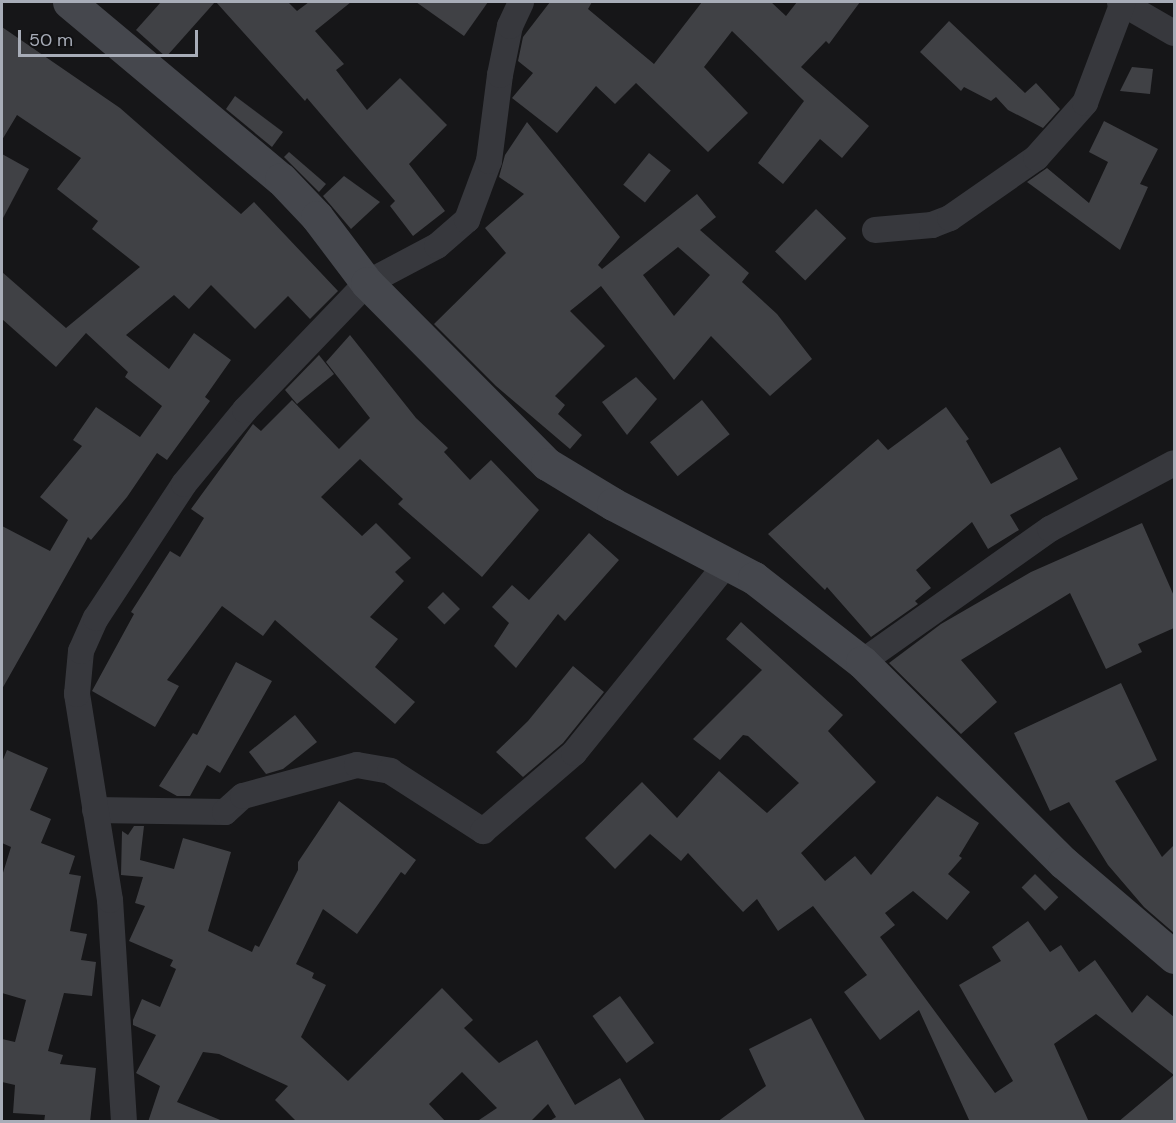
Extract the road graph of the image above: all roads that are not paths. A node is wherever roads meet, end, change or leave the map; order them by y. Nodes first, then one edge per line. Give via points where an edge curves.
1 (69, 2) edge
2 (521, 2) edge
3 (1121, 3) edge
4 (1174, 33) edge
5 (875, 230) dead end
6 (367, 283) junction
7 (1174, 463) edge
8 (728, 562) junction
9 (862, 662) junction
10 (95, 810) junction
11 (1174, 957) edge
12 (124, 1122) edge

1 - 6 street via 281,179 317,216
2 - 6 street via 510,26 500,75 489,161 467,219 437,246
3 - 4 street
3 - 5 street via 1085,103 1036,158 950,218 932,225
6 - 8 street via 547,464 613,504
6 - 10 street via 245,410 184,484 96,618 81,651 77,694
7 - 9 street via 1050,529
8 - 9 street
8 - 10 street via 574,753 483,831 390,771 357,765 243,796 225,812
9 - 11 street via 1056,855
10 - 12 street via 110,900

